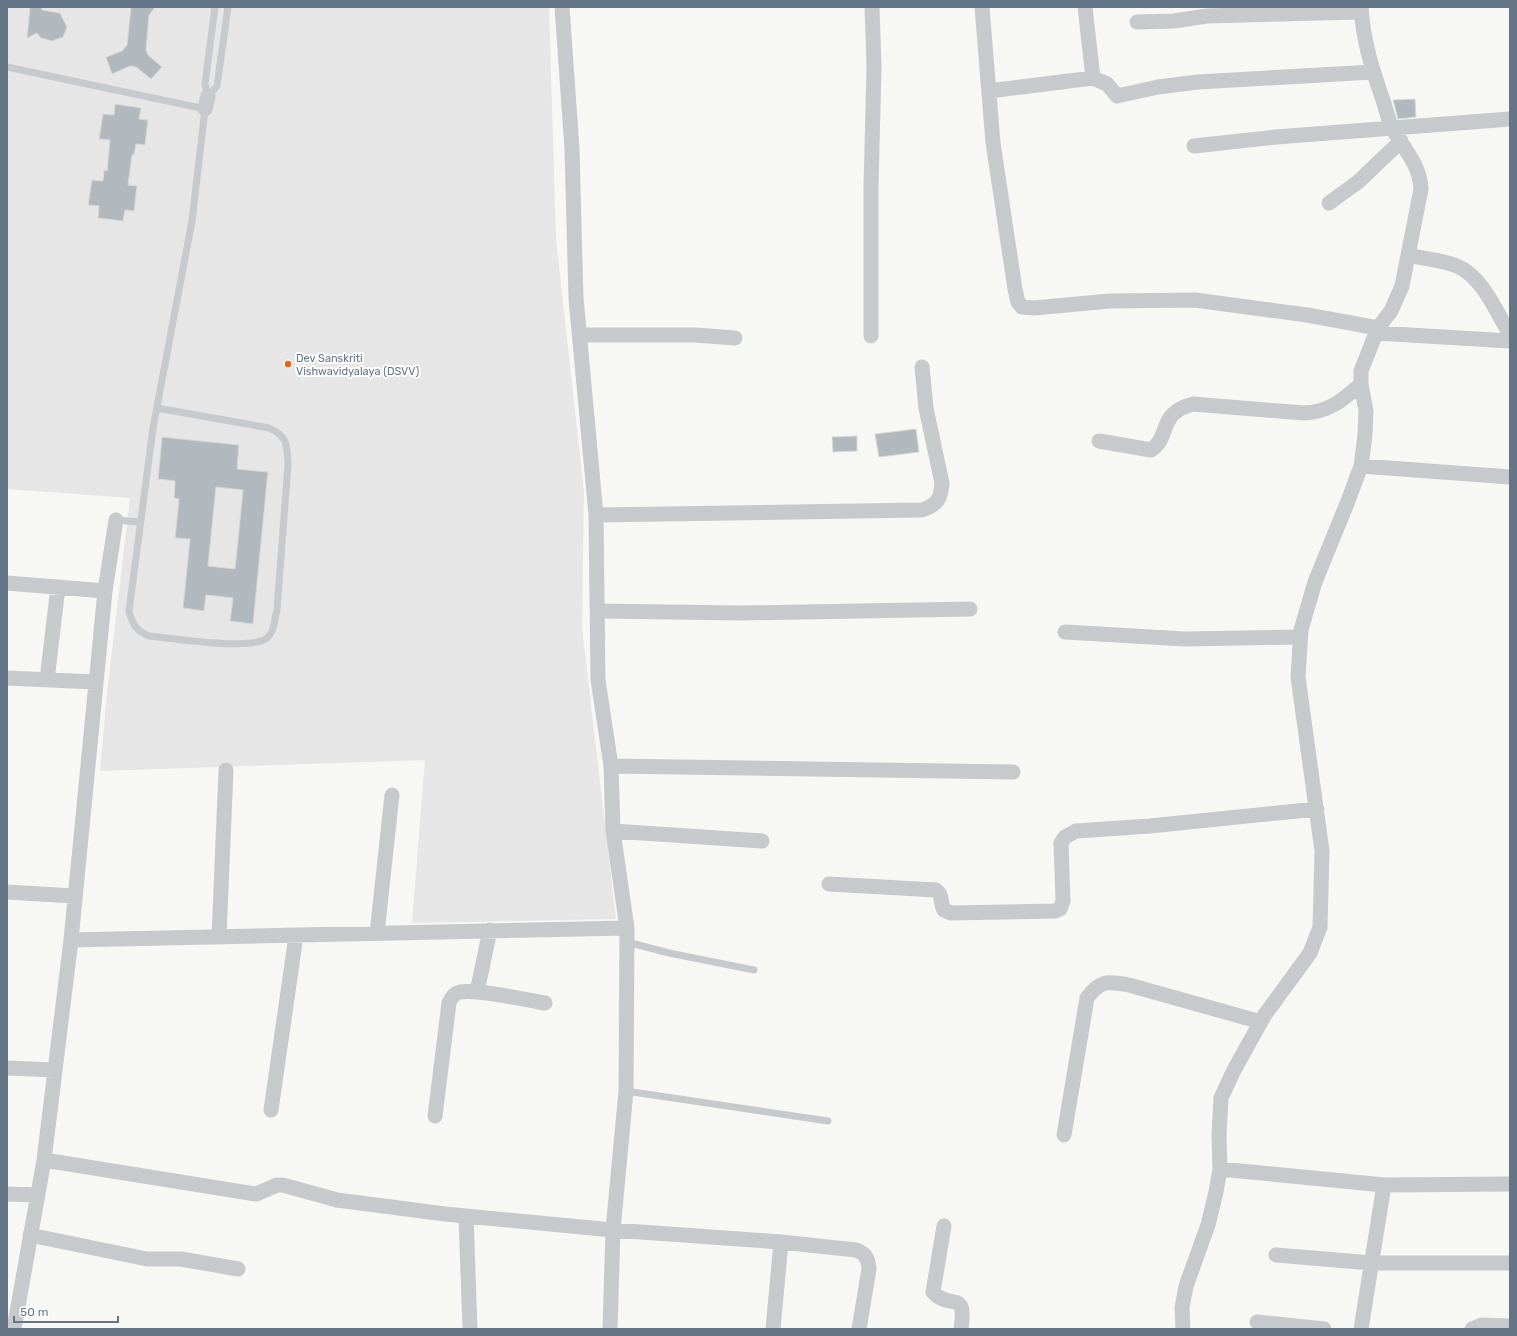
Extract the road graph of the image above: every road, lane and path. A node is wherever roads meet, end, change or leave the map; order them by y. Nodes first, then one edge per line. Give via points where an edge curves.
1 (214, 7) edge
2 (228, 7) edge
3 (562, 7) edge
4 (872, 7) edge
5 (982, 7) edge
6 (1085, 7) edge
7 (1323, 10) edge
8 (1361, 10) edge
9 (1137, 22) dead end
10 (7, 67) edge
11 (1373, 72) junction
12 (1093, 78) junction
13 (989, 91) junction
14 (207, 102) junction
15 (1510, 119) edge
16 (1397, 135) junction
17 (1194, 146) dead end
18 (1329, 203) dead end
19 (1408, 255) junction
20 (1377, 330) junction
21 (1510, 334) edge
22 (580, 335) junction
23 (871, 336) dead end
24 (735, 338) dead end
25 (1510, 341) edge
26 (922, 367) dead end
27 (1361, 384) junction
28 (157, 408) junction
29 (1099, 441) dead end
30 (1361, 466) junction
31 (1510, 477) edge
32 (596, 515) junction
33 (116, 520) joint
34 (139, 522) junction
35 (7, 583) edge
36 (58, 587) junction
37 (105, 591) junction
38 (970, 609) dead end
39 (598, 611) junction
40 (1065, 632) dead end
41 (1300, 637) junction
42 (7, 678) edge
43 (47, 680) junction
44 (95, 682) junction
45 (610, 766) junction
46 (226, 770) dead end
47 (1013, 772) dead end
48 (392, 795) dead end
49 (1317, 809) junction
50 (613, 831) junction
51 (762, 841) dead end
52 (829, 884) dead end
53 (7, 892) edge
54 (74, 896) junction
55 (490, 930) junction
56 (377, 933) junction
57 (628, 935) junction
58 (296, 936) junction
59 (219, 937) junction
60 (71, 940) junction
61 (754, 970) dead end
62 (477, 992) junction
63 (545, 1003) dead end
64 (1261, 1022) junction
65 (7, 1068) edge
66 (55, 1070) junction
67 (626, 1091) junction
68 (271, 1110) dead end
69 (435, 1116) dead end
70 (828, 1121) dead end
71 (1064, 1135) dead end
72 (44, 1160) junction
73 (1220, 1170) junction
74 (1510, 1184) edge
75 (1384, 1185) junction
76 (7, 1194) edge
77 (37, 1195) junction
78 (466, 1216) junction
79 (944, 1226) dead end
80 (613, 1230) junction
81 (30, 1235) junction
82 (781, 1242) junction
83 (1276, 1255) dead end
84 (1372, 1263) junction
85 (1510, 1263) edge
86 (238, 1270) dead end
87 (1257, 1322) dead end
88 (1510, 1326) edge
89 (14, 1329) edge
90 (470, 1329) edge
91 (610, 1329) edge
92 (772, 1329) edge
93 (860, 1329) edge
94 (961, 1329) edge
95 (1183, 1329) edge
96 (1324, 1329) edge
97 (1361, 1329) edge
98 (1472, 1329) edge

1 - 14 lane via 205,84
2 - 14 lane via 217,86
3 - 22 street via 572,149 576,298
4 - 23 street via 874,67
5 - 13 street
6 - 12 street
7 - 8 street
7 - 9 street
8 - 11 street
10 - 14 lane
11 - 12 street via 1198,82 1117,96 1107,84
11 - 16 street
12 - 13 street
13 - 20 street via 993,143 1015,289 1022,307 1110,301 1195,300 1307,315
14 - 28 lane via 192,221
15 - 16 street
16 - 17 street via 1276,137
16 - 18 street via 1358,182
16 - 19 street via 1420,177 1421,189
19 - 20 street via 1398,297
19 - 21 street via 1457,266 1467,272 1485,292
20 - 25 street
20 - 27 street via 1361,371
22 - 24 street via 695,335
22 - 32 street
26 - 32 street via 926,408 942,484 938,502 932,507 922,510
27 - 29 street via 1340,402 1316,413 1193,404 1184,406 1169,418 1157,444 1151,450
27 - 30 street via 1366,411 1366,435
28 - 34 lane
28 - 34 lane via 269,428 283,437 287,446 288,464 277,610 273,630 266,639 254,643 210,642 148,636 133,625 129,611
30 - 31 street
30 - 41 street via 1315,582
32 - 39 street
33 - 34 lane
33 - 37 street
35 - 36 street
36 - 37 street
36 - 43 street
37 - 44 street
38 - 39 street via 742,613
39 - 45 street via 598,680
40 - 41 street via 1185,639
41 - 49 street via 1298,677
42 - 43 street
43 - 44 street
44 - 54 street
45 - 47 street
45 - 50 street
46 - 59 street
48 - 56 street
49 - 52 street via 1076,831 1069,834 1061,843 1063,905 1055,911 950,913 944,910 941,896 936,890
49 - 64 street via 1322,851 1320,927 1310,953
50 - 51 street
50 - 57 street
53 - 54 street
54 - 60 street
55 - 56 street
55 - 57 street
55 - 62 street
56 - 58 street
57 - 61 lane via 669,953
57 - 67 street
58 - 59 street
58 - 68 street
59 - 60 street
60 - 66 street
62 - 63 street
62 - 69 street via 460,992 449,1003
64 - 71 street via 1129,985 1102,983 1094,988 1087,998
64 - 73 street via 1221,1098
65 - 66 street
66 - 72 street
67 - 70 lane
67 - 80 street
72 - 77 street
72 - 78 street via 256,1194 283,1185 337,1200
73 - 75 street
73 - 95 street via 1208,1225 1184,1297
74 - 75 street
75 - 84 street
76 - 77 street
77 - 81 street
78 - 80 street
78 - 90 street
79 - 94 street via 932,1288 937,1297 961,1305
80 - 82 street
80 - 91 street
81 - 86 street via 147,1260 182,1259
81 - 89 street
82 - 92 street
82 - 93 street via 864,1253 869,1268
83 - 84 street
84 - 85 street
84 - 97 street
87 - 96 street
88 - 98 street via 1482,1325

